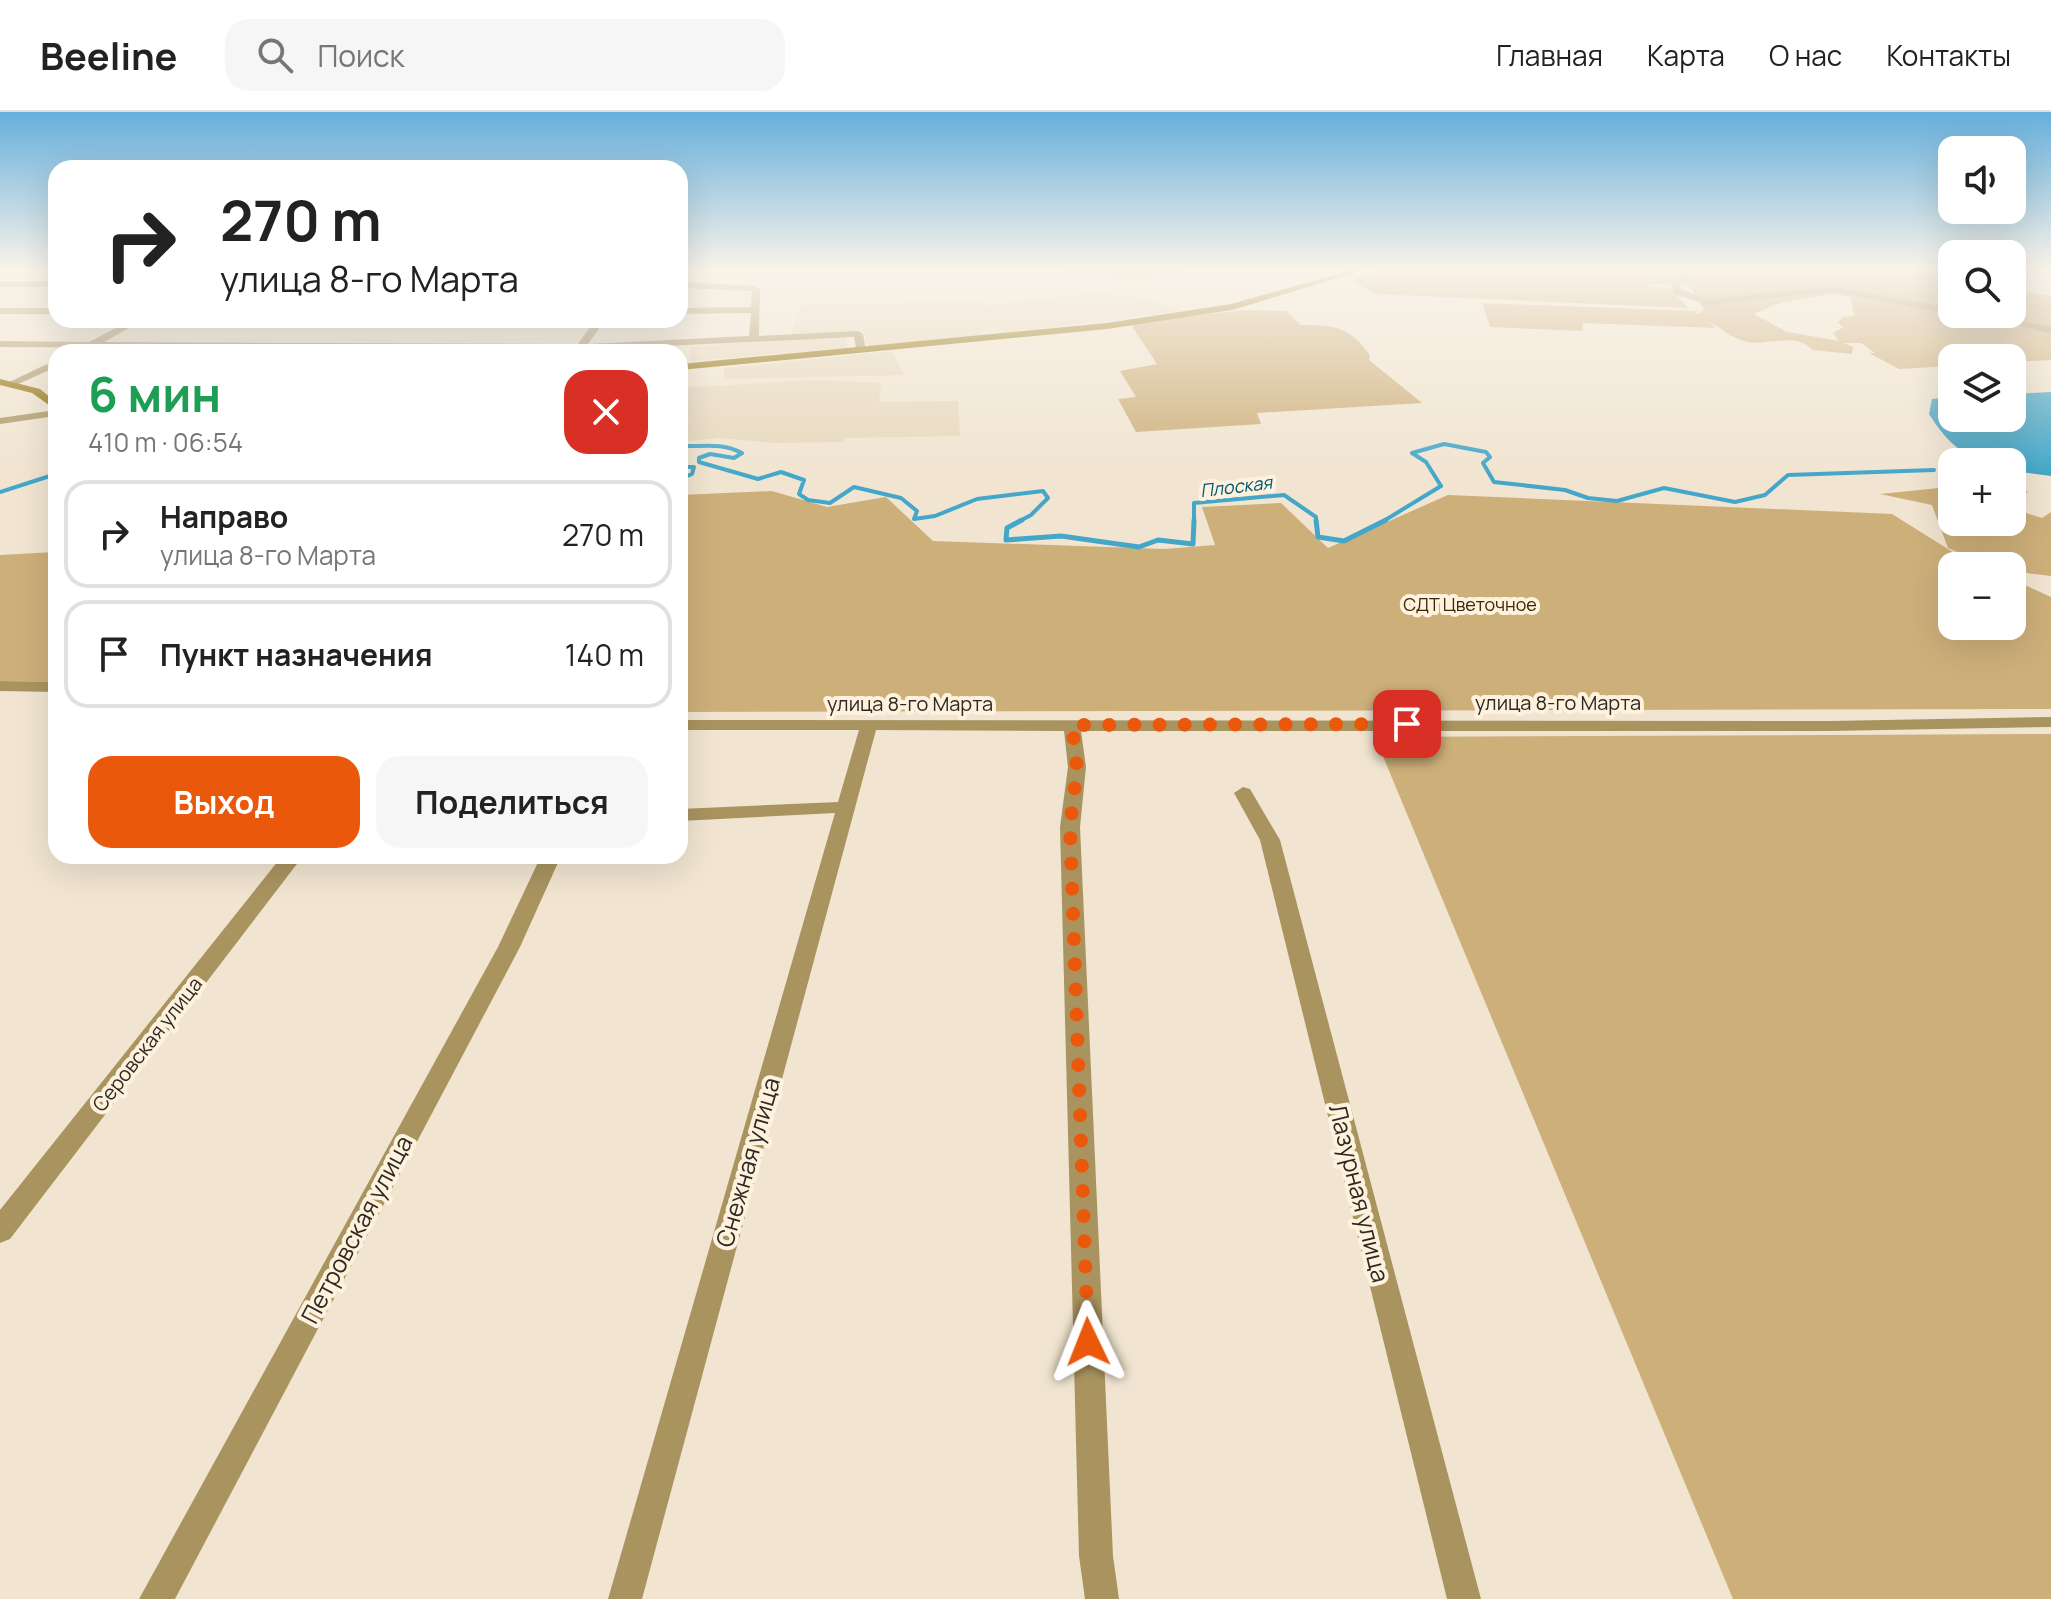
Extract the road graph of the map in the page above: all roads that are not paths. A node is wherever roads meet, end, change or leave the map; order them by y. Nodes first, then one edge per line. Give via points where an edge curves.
1 (808, 336) edge
2 (858, 336) edge
3 (1005, 336) edge
4 (754, 339) joint
5 (0, 344) edge
6 (646, 344) edge
7 (48, 345) edge
8 (861, 351) junction
9 (48, 366) edge
10 (688, 366) edge
11 (6, 382) edge
12 (48, 401) edge
13 (48, 414) edge
14 (0, 421) edge
15 (0, 686) edge
16 (48, 687) edge
17 (2051, 722) edge
18 (688, 725) edge
19 (869, 725) junction
20 (1072, 725) junction
21 (1243, 793) dead end
22 (846, 807) junction
23 (688, 815) edge
24 (287, 864) edge
25 (547, 864) edge
26 (0, 1231) edge
27 (156, 1599) edge
28 (625, 1599) edge
29 (1102, 1599) edge
30 (1464, 1599) edge

1 - 4 street
2 - 8 street
3 - 8 main road
4 - 6 street
5 - 7 street
8 - 10 main road
9 - 11 street
11 - 12 main road
13 - 14 street
15 - 16 street
17 - 20 street, улица 8-го Марта
18 - 19 street, улица 8-го Марта
19 - 20 street, улица 8-го Марта
19 - 22 street, Снежная улица
20 - 29 street via 1077,767 1070,827 1078,1068 1096,1556
21 - 30 street, Лазурная улица via 1270,840
22 - 23 street
22 - 28 street, Снежная улица
24 - 26 street, Серовская улица
25 - 27 street, Петровская улица via 509,947

